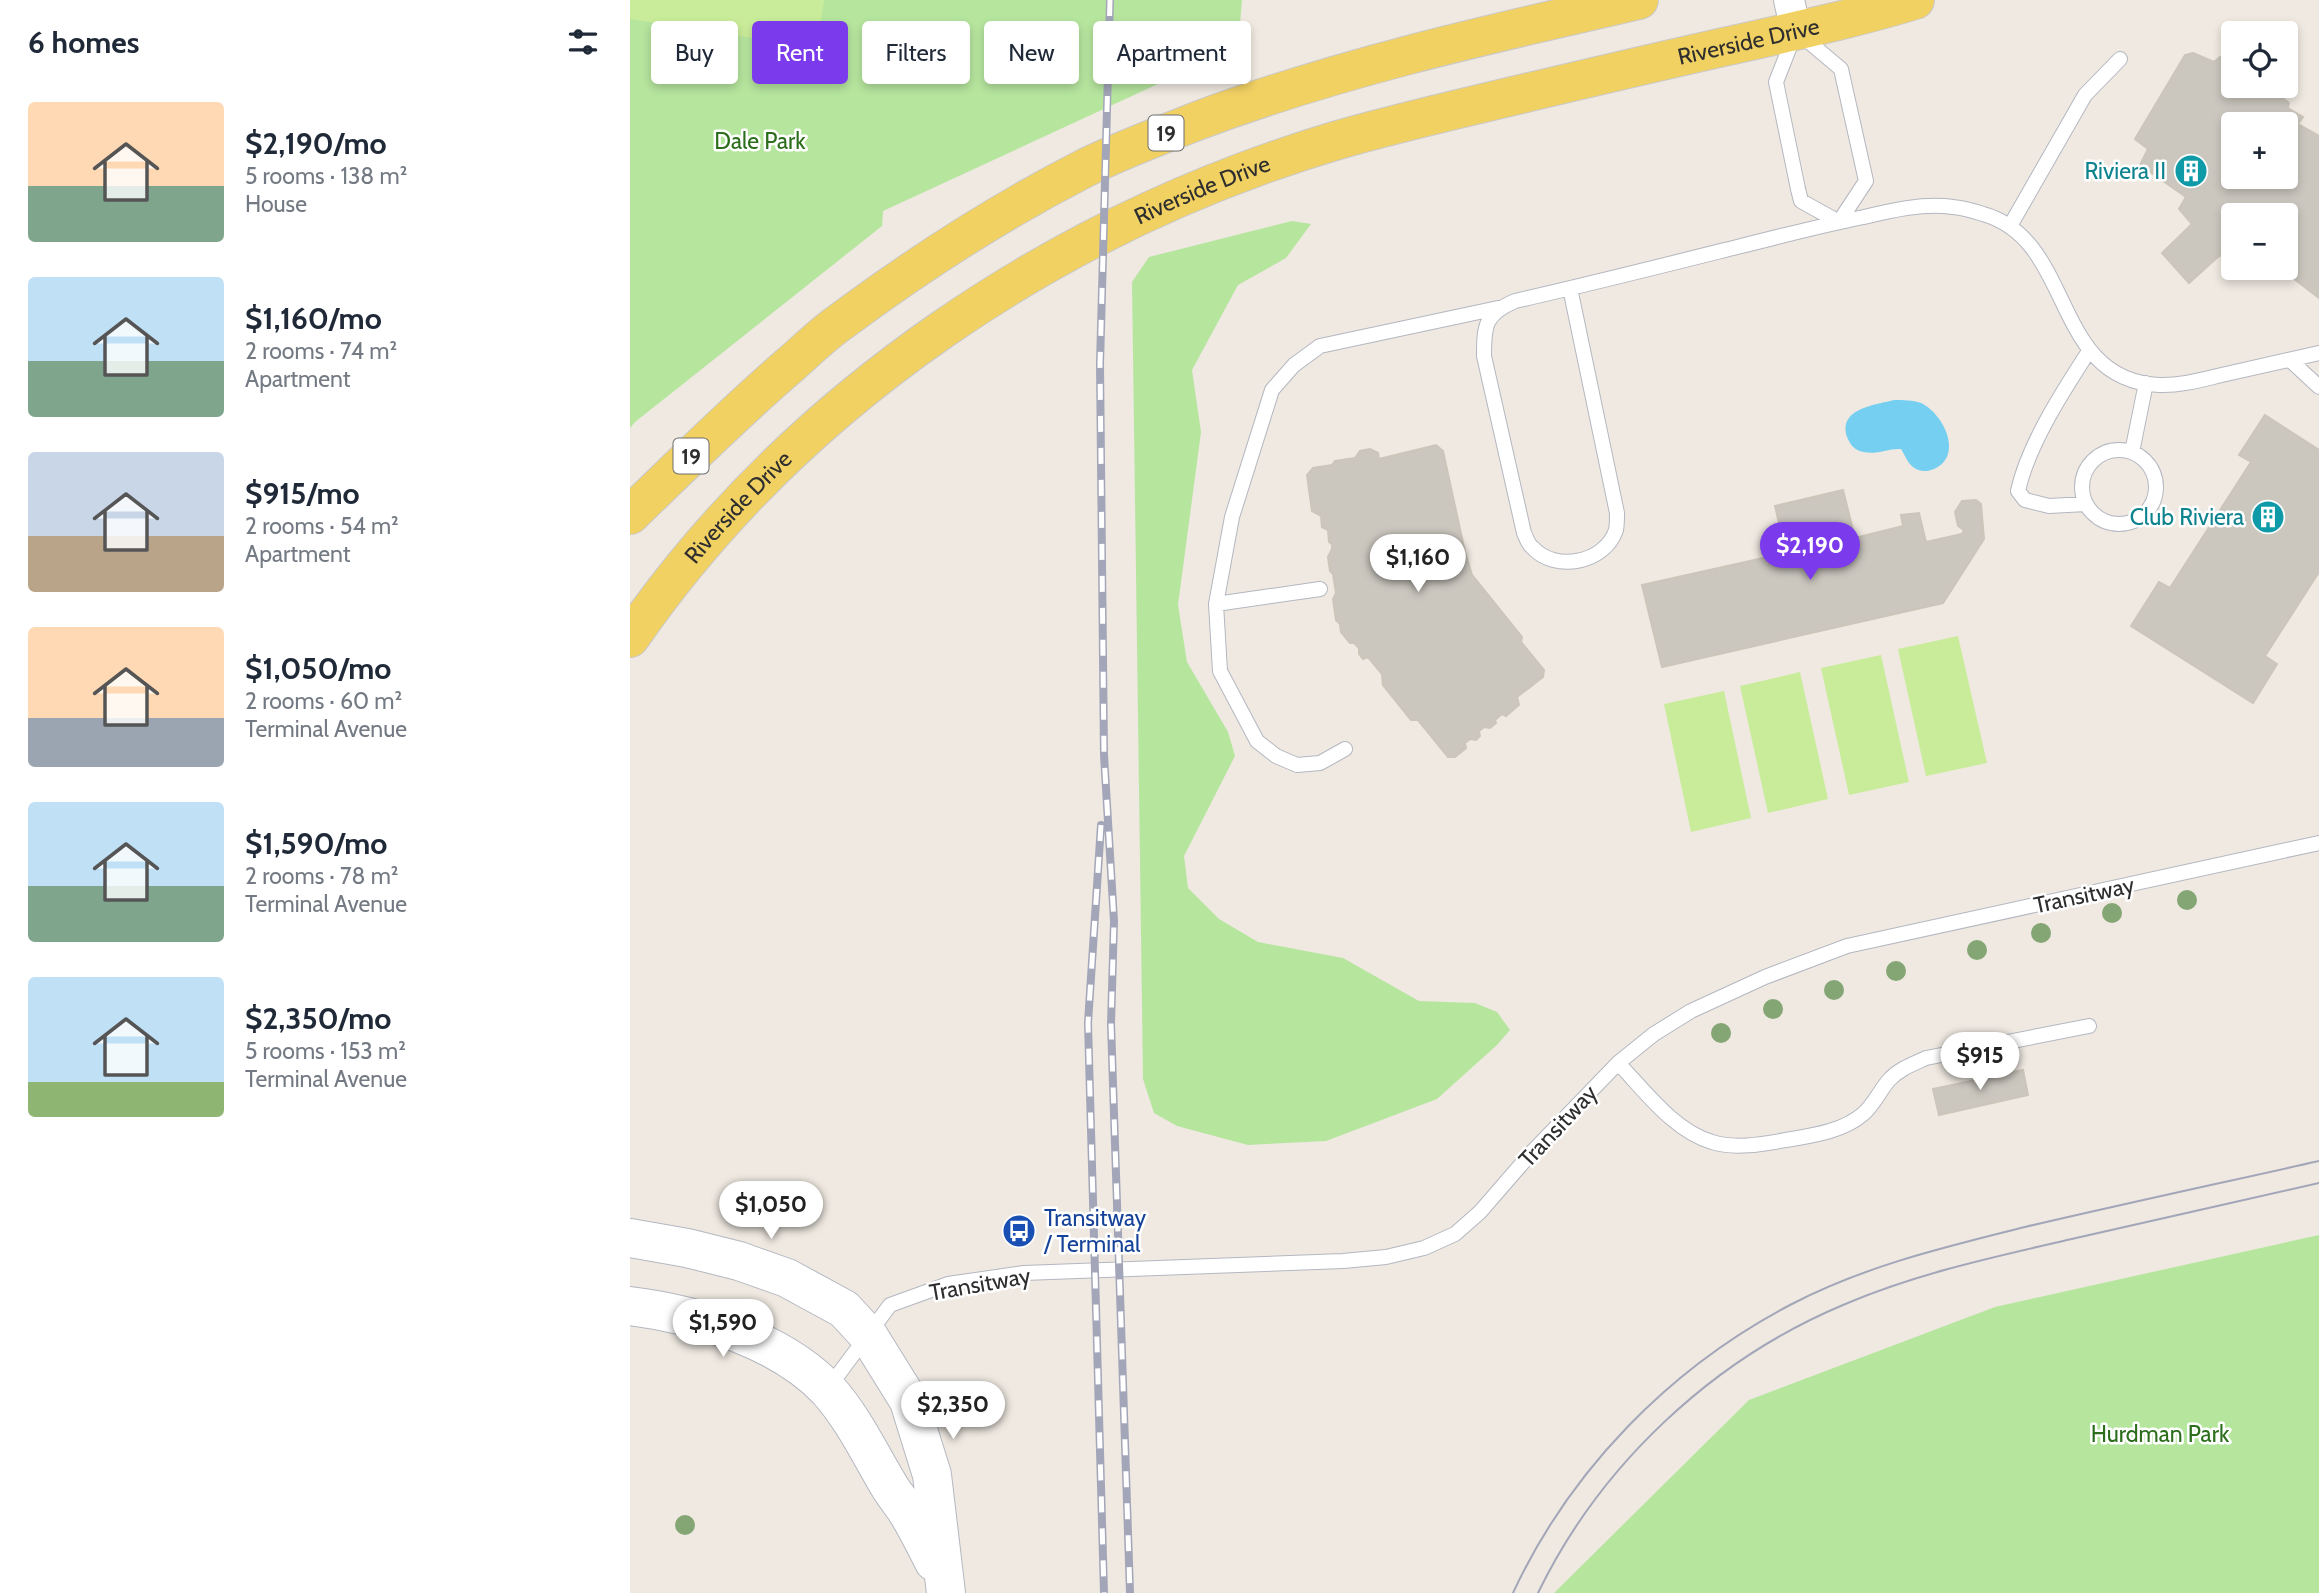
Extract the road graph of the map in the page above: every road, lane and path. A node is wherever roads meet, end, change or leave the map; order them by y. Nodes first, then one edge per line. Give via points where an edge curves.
1 (1639, 0) edge
2 (1915, 0) edge
3 (1793, 15) edge
4 (2120, 59) dead end
5 (1839, 222) junction
6 (2010, 226) junction
7 (1570, 288) junction
8 (1498, 308) junction
9 (2089, 351) junction
10 (2319, 353) edge
11 (2290, 360) junction
12 (2146, 383) junction
13 (2319, 387) edge
14 (2132, 453) junction
15 (2086, 504) junction
16 (630, 515) edge
17 (1320, 589) dead end
18 (1216, 604) junction
19 (630, 638) edge
20 (1345, 749) dead end
21 (2319, 843) edge
22 (2089, 1026) dead end
23 (1618, 1063) junction
24 (630, 1238) edge
25 (630, 1306) edge
26 (868, 1335) junction
27 (827, 1389) junction
28 (945, 1586) edge

1 - 16 main road, 19 via 1317,79 1180,128 1086,168 1001,214 836,325 752,397
2 - 3 main road, Riverside Drive
3 - 5 lane via 1776,82 1798,189 1801,201
3 - 5 lane via 1841,69 1867,181
3 - 19 main road, Riverside Drive via 1275,160 1140,215 1078,247 945,327 832,415 703,545
4 - 6 lane via 2085,96
5 - 6 lane via 1925,206 1954,207
5 - 7 lane
6 - 9 lane via 2034,250 2054,281
7 - 8 lane
7 - 8 lane via 1618,513 1608,543 1595,555 1578,561 1544,557 1531,547 1524,533 1484,356 1486,323
8 - 18 lane via 1320,346 1294,365 1272,390 1232,517
9 - 12 lane via 2104,367
9 - 15 lane via 2023,469 2018,491 2025,500 2049,506
10 - 11 lane
11 - 12 lane via 2185,384
11 - 13 lane
12 - 14 lane
14 - 15 lane via 2119,450 2096,458 2083,480
14 - 15 lane via 2150,467 2155,478 2148,511 2139,519 2116,524 2104,521
17 - 18 lane
18 - 20 lane via 1220,671 1257,741 1297,765 1320,763
21 - 23 lane, Transitway via 1847,946 1691,1011
22 - 23 lane via 1926,1058 1890,1079 1853,1121 1809,1136 1748,1145 1713,1143 1690,1132
23 - 26 lane, Transitway via 1480,1212 1455,1234 1424,1248 1343,1261 1024,1273 948,1284 890,1305
24 - 26 street via 739,1261 787,1278 844,1309
25 - 27 street via 727,1329 767,1346
26 - 27 lane, Transitway
26 - 28 street via 909,1401 932,1475
27 - 28 street via 909,1513

